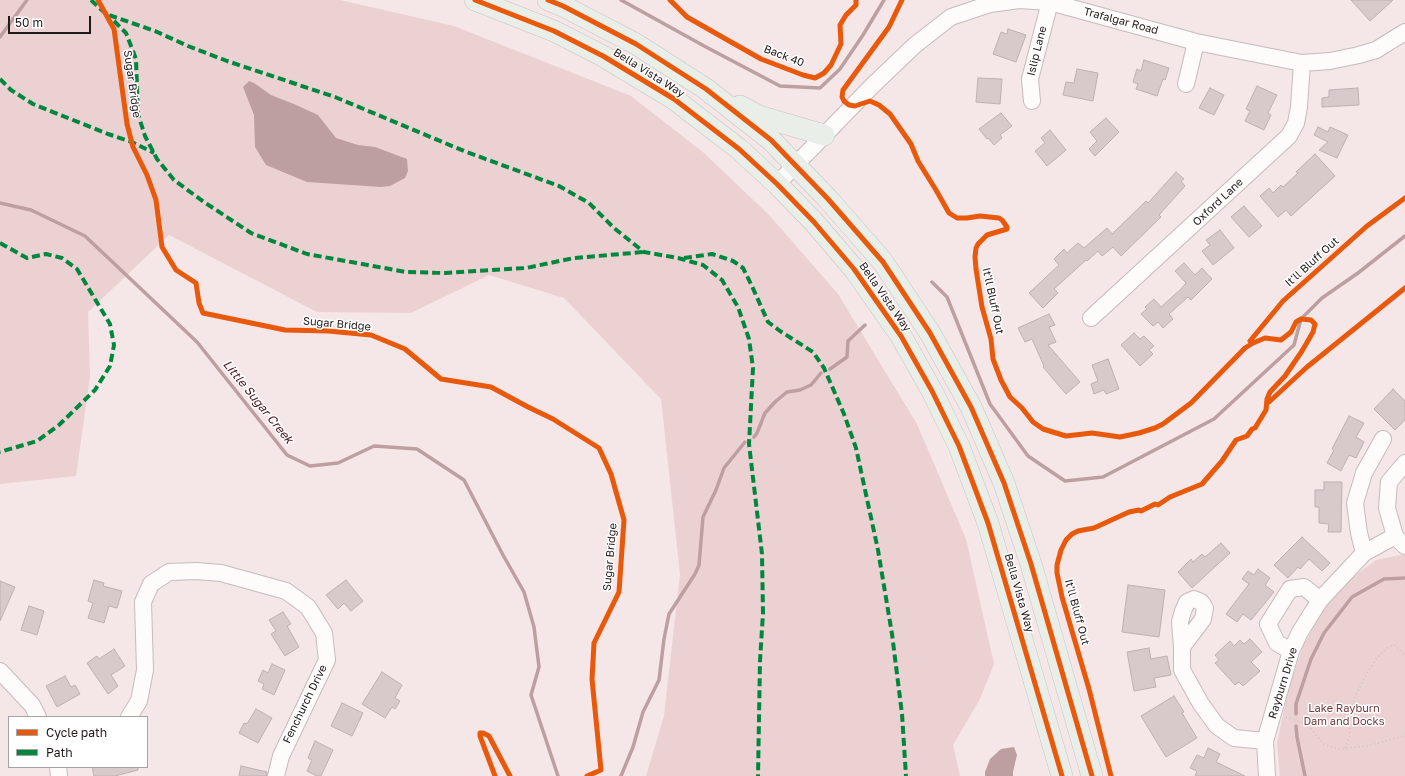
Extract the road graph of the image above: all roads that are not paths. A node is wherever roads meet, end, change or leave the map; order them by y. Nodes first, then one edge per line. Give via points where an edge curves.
1 (475, 0) edge
2 (548, 0) edge
3 (1050, 2) junction
4 (1405, 32) edge
5 (1196, 42) junction
6 (1302, 63) junction
7 (1186, 84) dead end
8 (706, 89) junction
9 (1032, 101) dead end
10 (824, 136) junction
11 (796, 165) junction
12 (777, 184) junction
13 (1091, 318) dead end
14 (1383, 439) dead end
15 (1405, 463) edge
16 (1400, 541) edge
17 (1364, 553) junction
18 (1320, 600) junction
19 (1182, 647) dead end
20 (1291, 651) junction
21 (0, 671) edge
22 (38, 716) edge
23 (130, 716) edge
24 (1265, 742) junction
25 (276, 776) edge
26 (1062, 776) edge
27 (1092, 776) edge
28 (1267, 776) edge

1 - 12 main road, Bella Vista Way via 554,32 603,56 674,99
2 - 8 main road, Bella Vista Way via 636,44
3 - 5 street, Trafalgar Road
3 - 9 street, Islip Lane via 1030,79
3 - 10 street, Trafalgar Road via 1019,0 990,4 951,18 915,45
4 - 6 street, Trafalgar Road via 1376,50 1330,61
5 - 6 street, Trafalgar Road
5 - 7 street
6 - 13 street, Oxford Lane via 1299,107 1296,123 1289,136
8 - 10 main road via 759,116
8 - 11 main road, Bella Vista Way via 770,140
10 - 11 street, Trafalgar Road
11 - 12 street, Trafalgar Road
11 - 27 main road, Bella Vista Way via 883,262 930,333 971,407 1004,483 1028,556
12 - 26 main road, Bella Vista Way via 854,269 901,336 959,446 988,523
14 - 17 street via 1364,474 1356,503
15 - 16 street via 1389,482 1387,508
16 - 17 street, Rayburn Drive
17 - 18 street, Rayburn Drive
18 - 20 street, Rayburn Drive
18 - 20 street via 1304,587 1290,589 1268,624 1277,643
19 - 24 street via 1182,670 1217,726 1234,738
20 - 24 street, Rayburn Drive
21 - 22 street via 32,705
23 - 25 street, Fenchurch Drive via 139,701 145,670 143,602 151,584 169,572 196,571 221,573 286,591 308,607 324,634 327,660 281,756
24 - 28 street, Rayburn Drive

